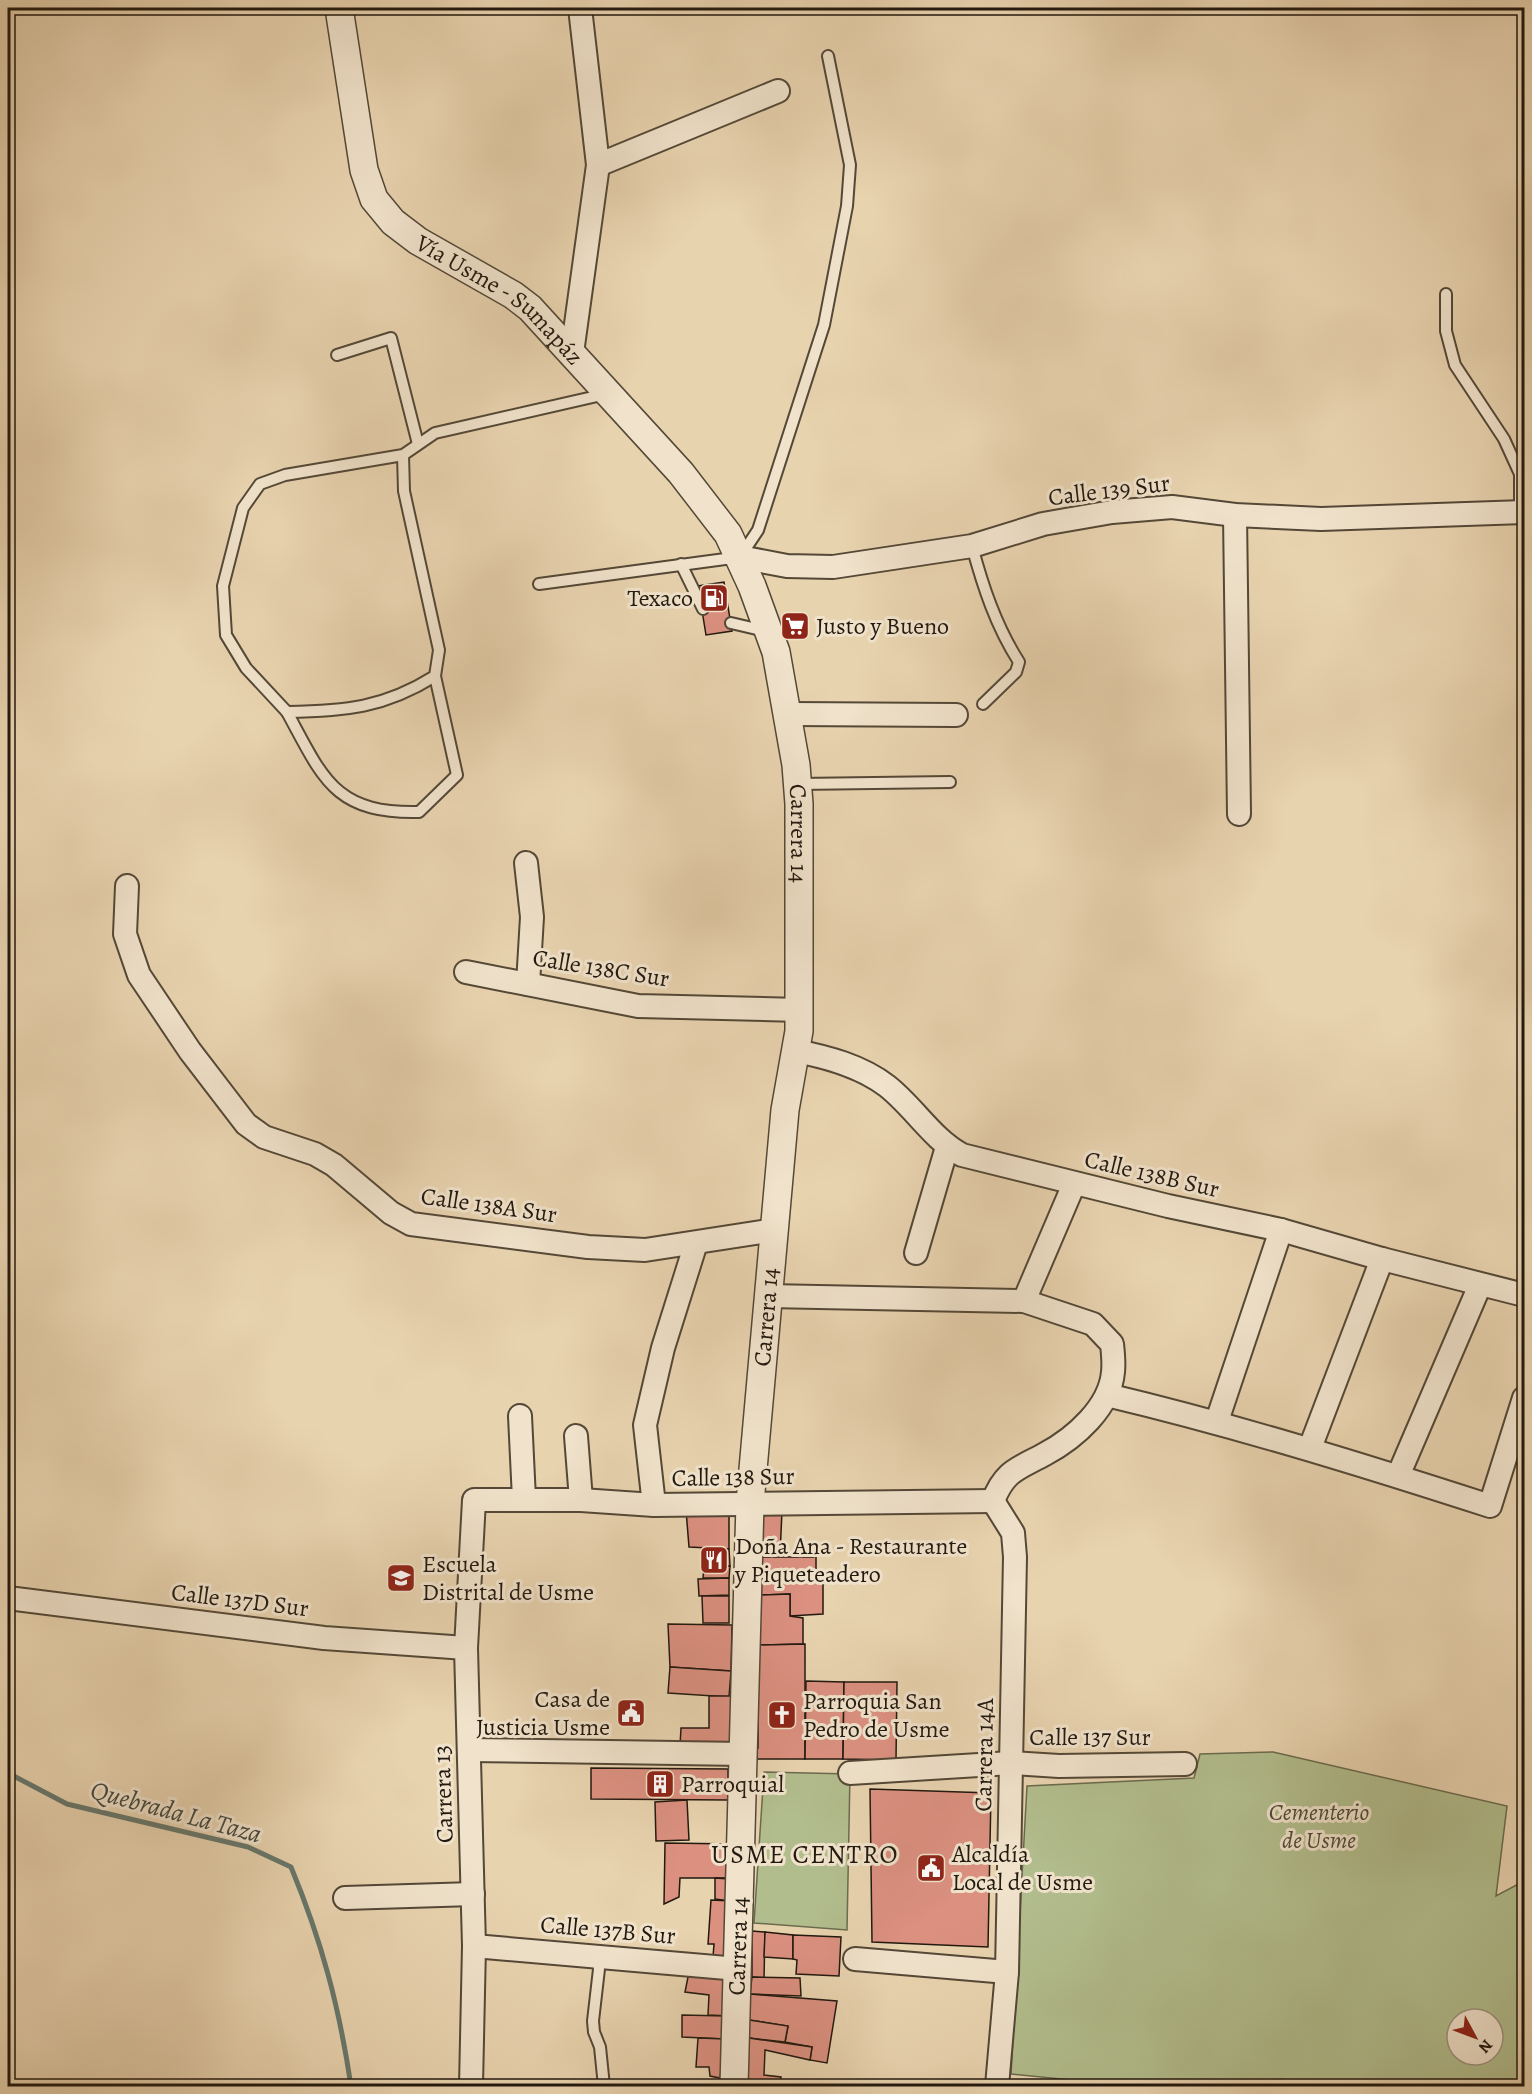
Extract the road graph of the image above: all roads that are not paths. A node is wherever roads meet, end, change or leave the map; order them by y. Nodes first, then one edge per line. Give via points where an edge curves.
1 (339, 8) edge
2 (580, 8) edge
3 (828, 56) dead end
4 (778, 91) dead end
5 (598, 165) junction
6 (1446, 294) dead end
7 (572, 353) junction
8 (337, 355) dead end
9 (606, 394) junction
10 (418, 444) junction
11 (403, 454) junction
12 (1522, 512) edge
13 (1235, 515) junction
14 (972, 546) junction
15 (740, 557) junction
16 (681, 564) junction
17 (539, 584) dead end
18 (703, 609) dead end
19 (731, 623) dead end
20 (769, 632) junction
21 (435, 676) junction
22 (983, 704) dead end
23 (287, 712) junction
24 (789, 714) junction
25 (956, 715) dead end
26 (950, 782) dead end
27 (798, 784) junction
28 (1239, 814) dead end
29 (526, 863) dead end
30 (127, 886) dead end
31 (466, 972) dead end
32 (528, 984) junction
33 (800, 1010) junction
34 (796, 1051) junction
35 (947, 1147) junction
36 (1074, 1184) junction
37 (774, 1230) junction
38 (1281, 1230) junction
39 (696, 1243) junction
40 (916, 1253) dead end
41 (1382, 1259) junction
42 (1480, 1284) junction
43 (1524, 1295) edge
44 (768, 1296) junction
45 (1024, 1301) junction
46 (1107, 1395) junction
47 (1524, 1398) edge
48 (520, 1416) dead end
49 (1217, 1421) junction
50 (576, 1436) dead end
51 (1310, 1448) junction
52 (1398, 1476) junction
53 (524, 1499) junction
54 (474, 1500) joint
55 (580, 1500) junction
56 (993, 1502) junction
57 (750, 1503) junction
58 (654, 1505) junction
59 (8, 1598) edge
60 (466, 1648) junction
61 (469, 1750) junction
62 (744, 1754) junction
63 (1011, 1763) junction
64 (1185, 1764) dead end
65 (850, 1773) dead end
66 (473, 1894) junction
67 (345, 1898) dead end
68 (474, 1946) junction
69 (597, 1956) junction
70 (855, 1959) dead end
71 (738, 1969) junction
72 (1007, 1972) junction
73 (471, 2086) edge
74 (604, 2086) edge
75 (734, 2086) edge
76 (997, 2086) edge

1 - 7 street, Vía Usme - Sumapáz via 364,170 374,199 393,222 418,241 530,308
2 - 5 street
3 - 15 lane via 850,165 847,206 824,325 758,530
4 - 5 street
5 - 7 street
6 - 12 lane via 1446,331 1455,365 1504,439 1520,474
7 - 9 street, Vía Usme - Sumapáz
8 - 10 lane via 391,338
9 - 10 lane via 435,433
9 - 15 street, Vía Usme - Sumapáz via 688,481 715,514
10 - 11 lane
11 - 21 lane via 404,490 439,650
11 - 23 lane via 285,475 260,484 243,508 223,586 226,635 246,668
12 - 13 street, Calle 139 Sur via 1321,519
13 - 14 street, Calle 139 Sur via 1172,507 1112,512 1043,524
13 - 28 street
14 - 15 street, Calle 139 Sur via 833,567 787,566
14 - 22 lane via 982,585 1004,638 1019,662 1016,672
15 - 16 lane
15 - 20 street, Carrera 14
16 - 17 lane
16 - 18 lane
19 - 20 lane
20 - 24 street, Carrera 14
21 - 23 lane via 406,694 343,711
21 - 23 lane via 457,775 419,812 394,813 342,796 320,773
24 - 25 street
24 - 27 street, Carrera 14
26 - 27 lane
27 - 33 street, Carrera 14
29 - 32 street via 532,917
30 - 39 street, Calle 138A Sur via 125,934 138,975 189,1051 246,1124 264,1137 315,1154 334,1165 391,1213 411,1224 588,1248 645,1250
31 - 32 street, Calle 138C Sur
32 - 33 street, Calle 138C Sur via 638,1006
33 - 34 street, Carrera 14
34 - 35 street, Calle 138B Sur via 857,1069 887,1086
34 - 37 street, Carrera 14 via 785,1110
35 - 36 street, Calle 138B Sur via 962,1155
35 - 40 street
36 - 38 street, Calle 138B Sur
36 - 45 street
37 - 39 street, Calle 138A Sur
37 - 44 street, Carrera 14
38 - 41 street, Calle 138B Sur
38 - 49 street
39 - 58 street via 663,1348 645,1425
41 - 42 street, Calle 138B Sur
41 - 51 street
42 - 43 street, Calle 138B Sur
42 - 52 street
44 - 45 street
44 - 57 street, Carrera 14
45 - 46 street via 1093,1324 1112,1344 1113,1372
46 - 49 street
46 - 56 street via 1078,1431 1046,1454 1017,1467 1001,1482
47 - 52 street via 1490,1506
48 - 53 street
49 - 51 street
50 - 55 street
51 - 52 street
53 - 54 street, Calle 138 Sur
53 - 55 street, Calle 138 Sur
54 - 60 street, Carrera 13
55 - 58 street, Calle 138 Sur
56 - 57 street, Calle 138 Sur
56 - 63 street, Carrera 14A via 1013,1533 1015,1557
57 - 58 street, Calle 138 Sur
57 - 62 street, Carrera 14
59 - 60 street, Calle 137D Sur via 324,1638
60 - 61 street, Carrera 13
61 - 62 street
61 - 66 street, Carrera 13
62 - 71 street, Carrera 14
63 - 64 street, Calle 137 Sur
63 - 65 street, Calle 137 Sur
63 - 72 street, Carrera 14A
66 - 67 street
66 - 68 street, Carrera 13
68 - 69 street, Calle 137B Sur
68 - 73 street, Carrera 13
69 - 71 street, Calle 137B Sur
69 - 74 lane via 593,2021
70 - 72 street
71 - 75 street, Carrera 14
72 - 76 street, Carrera 14A

